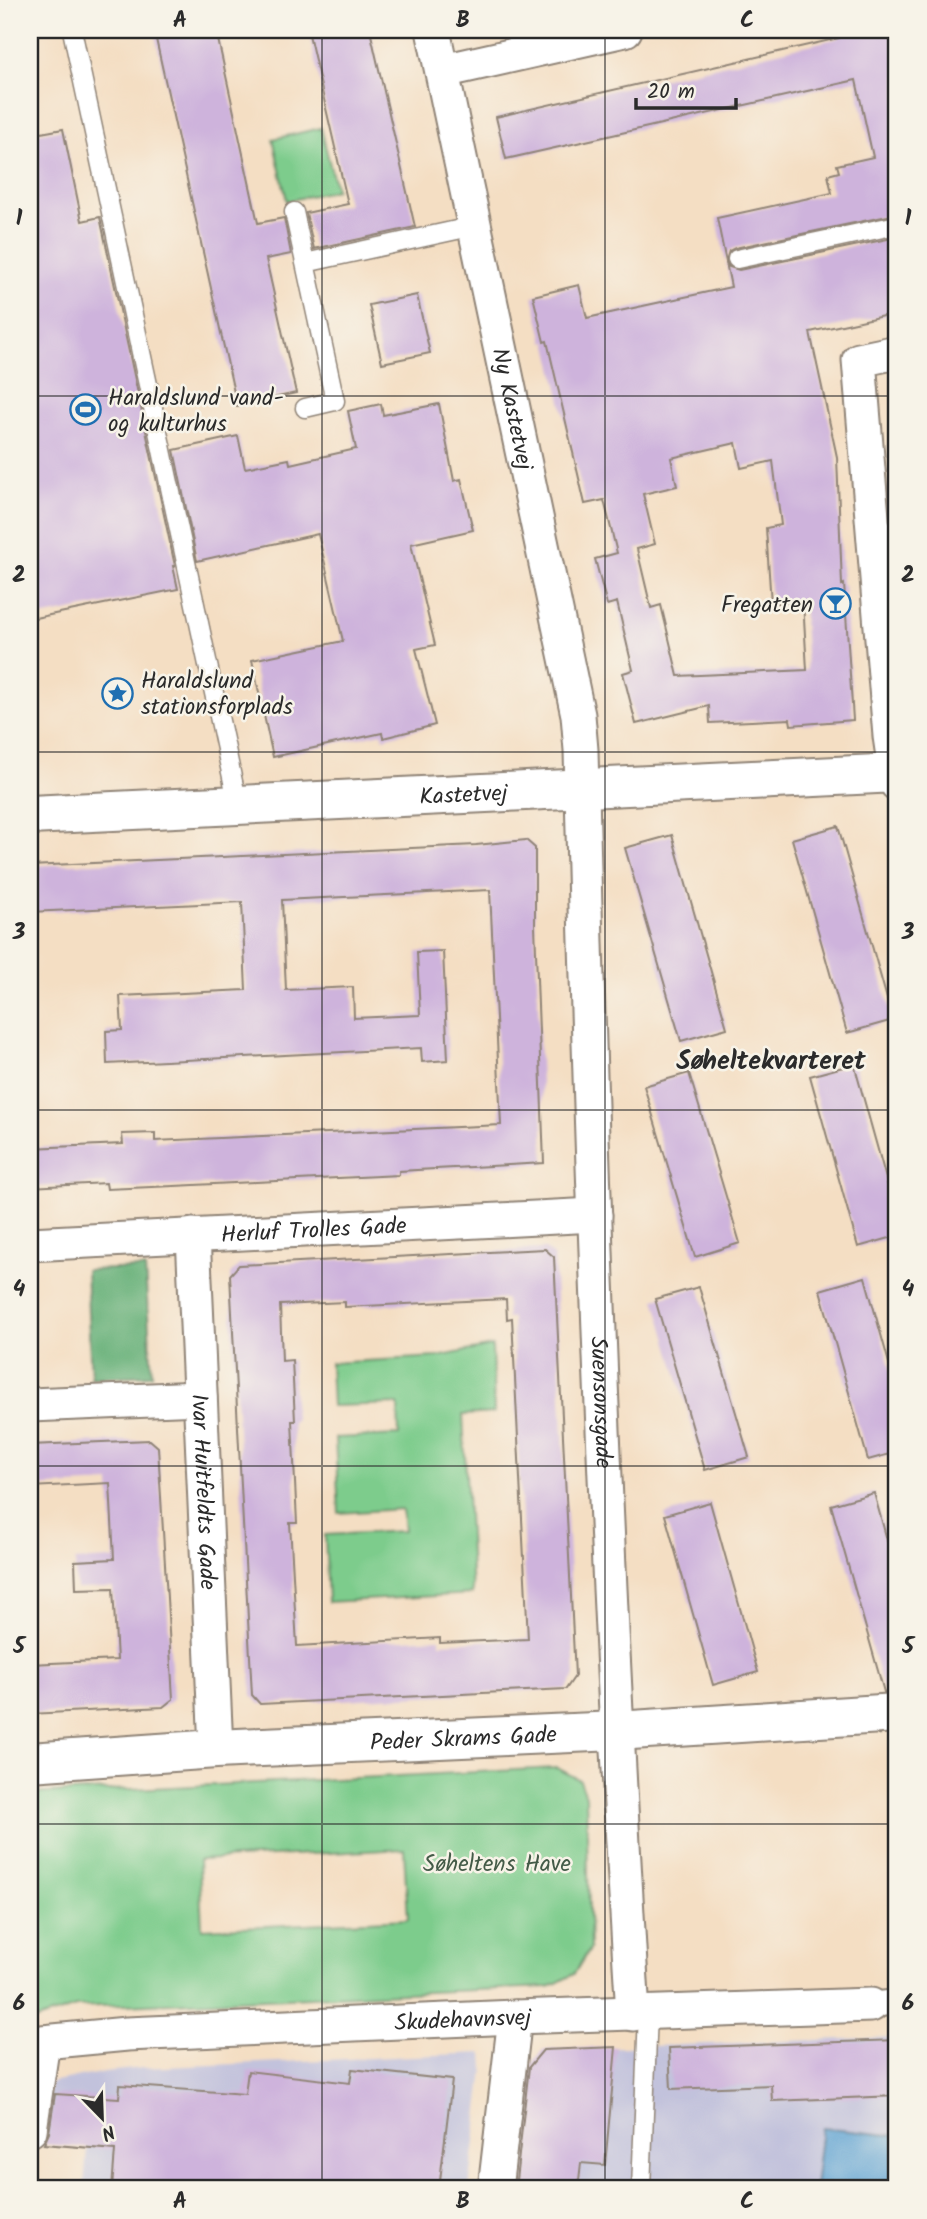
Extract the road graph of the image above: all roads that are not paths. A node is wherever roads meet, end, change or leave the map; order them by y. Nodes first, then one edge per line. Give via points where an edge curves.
1 (72, 30) edge
2 (433, 30) edge
3 (625, 30) edge
4 (443, 71) junction
5 (294, 212) dead end
6 (897, 225) edge
7 (475, 226) junction
8 (737, 259) dead end
9 (305, 263) junction
10 (897, 352) edge
11 (305, 408) dead end
12 (897, 777) edge
13 (582, 789) junction
14 (238, 805) junction
15 (30, 815) edge
16 (595, 1215) junction
17 (192, 1235) junction
18 (30, 1244) edge
19 (200, 1398) junction
20 (30, 1405) edge
21 (897, 1713) edge
22 (616, 1731) junction
23 (216, 1749) junction
24 (30, 1762) edge
25 (884, 2003) edge
26 (641, 2014) junction
27 (515, 2017) junction
28 (36, 2044) edge
29 (30, 2130) edge
30 (495, 2189) edge
31 (641, 2189) edge

1 - 14 lane
2 - 4 street, Ny Kastetvej
3 - 4 street
4 - 7 street, Ny Kastetvej
5 - 9 lane
6 - 8 lane
7 - 9 lane
7 - 13 street, Ny Kastetvej via 578,715
9 - 11 lane via 335,401
10 - 12 street via 859,360
12 - 13 street, Kastetvej
13 - 14 street, Kastetvej
13 - 16 street, Suensonsgade
14 - 15 street, Kastetvej
16 - 17 street, Herluf Trolles Gade
16 - 22 street, Suensonsgade
17 - 18 street, Herluf Trolles Gade
17 - 19 street, Ivar Huitfeldts Gade
19 - 20 street
19 - 23 street, Ivar Huitfeldts Gade
21 - 22 street, Peder Skrams Gade
22 - 23 street, Peder Skrams Gade
22 - 26 street, Suensonsgade
23 - 24 street, Peder Skrams Gade
25 - 26 street, Skudehavnsvej
26 - 27 street, Skudehavnsvej
26 - 31 lane
27 - 28 street, Skudehavnsvej via 127,2034
27 - 30 street
28 - 29 street

